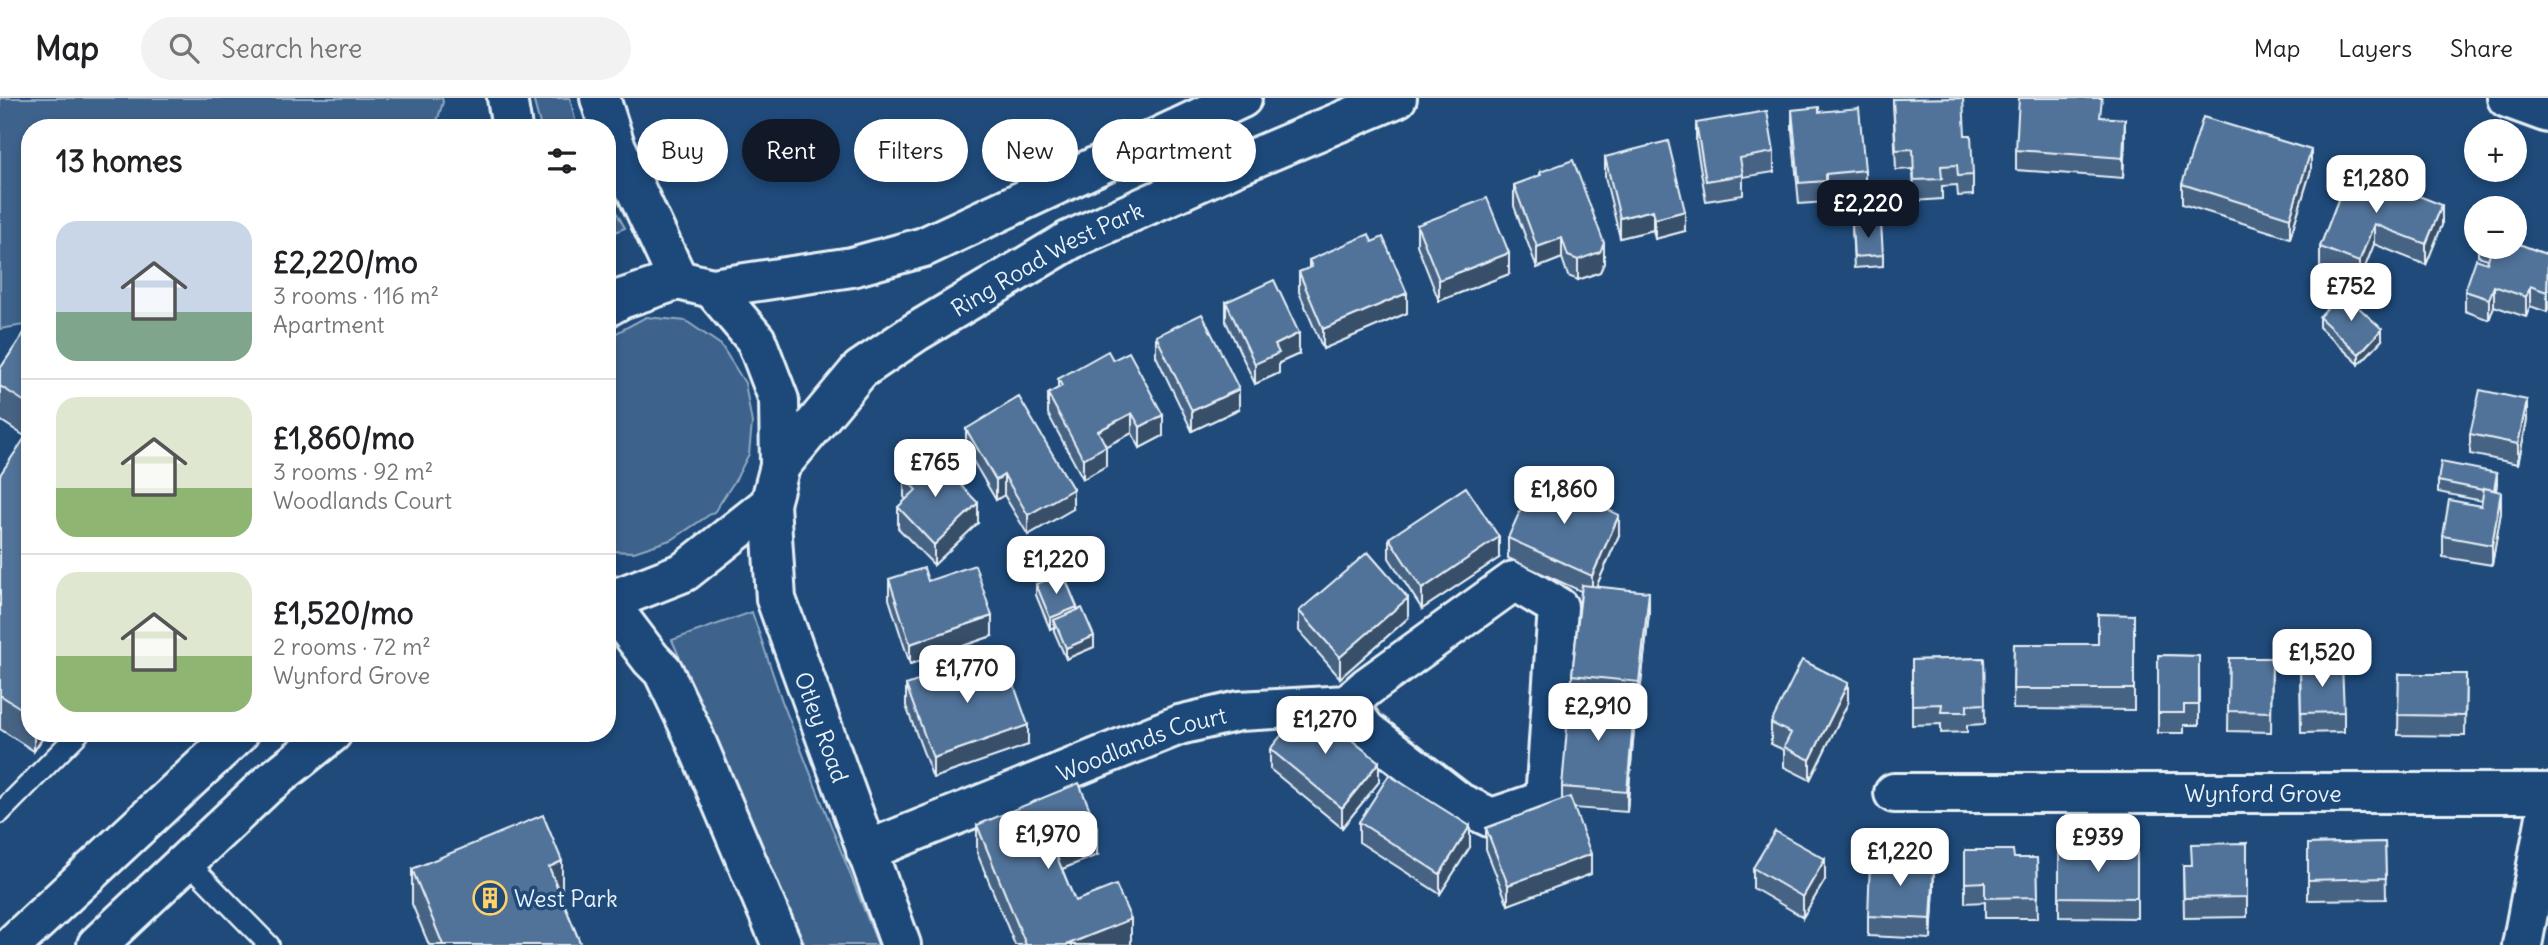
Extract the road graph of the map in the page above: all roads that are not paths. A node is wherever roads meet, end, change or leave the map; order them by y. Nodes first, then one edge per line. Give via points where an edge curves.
1 (507, 98) edge
2 (600, 98) edge
3 (1242, 98) edge
4 (1397, 98) edge
5 (2507, 98) edge
6 (2548, 113) edge
7 (510, 119) edge
8 (607, 119) edge
9 (616, 147) edge
10 (695, 284) junction
11 (616, 302) edge
12 (780, 466) junction
13 (770, 504) junction
14 (616, 598) edge
15 (616, 614) edge
16 (1347, 705) junction
17 (70, 742) edge
18 (229, 742) edge
19 (321, 742) edge
20 (1894, 793) dead end
21 (2548, 793) edge
22 (2548, 806) edge
23 (0, 813) edge
24 (866, 851) junction
25 (187, 861) junction
26 (12, 945) edge
27 (97, 945) edge
28 (269, 945) edge
29 (782, 945) edge
30 (901, 945) edge
31 (2522, 945) edge

1 - 7 main road
2 - 8 main road
3 - 10 main road via 924,247 852,267
4 - 12 main road, Ring Road West Park via 1070,240 860,370
5 - 6 main road
9 - 10 main road
10 - 11 main road
10 - 12 main road via 756,340 779,400
12 - 13 main road, Otley Road
13 - 14 main road via 684,572
13 - 24 main road, Otley Road via 776,599
15 - 29 main road via 663,671
16 - 16 main road via 1366,730 1460,803 1492,818 1545,800 1558,607 1514,581
16 - 24 main road, Woodlands Court via 1239,711 1179,725
17 - 23 lane
18 - 26 main road
19 - 25 main road
20 - 21 main road, Wynford Grove
22 - 31 main road
24 - 30 main road, Otley Road
25 - 27 main road
25 - 28 lane

